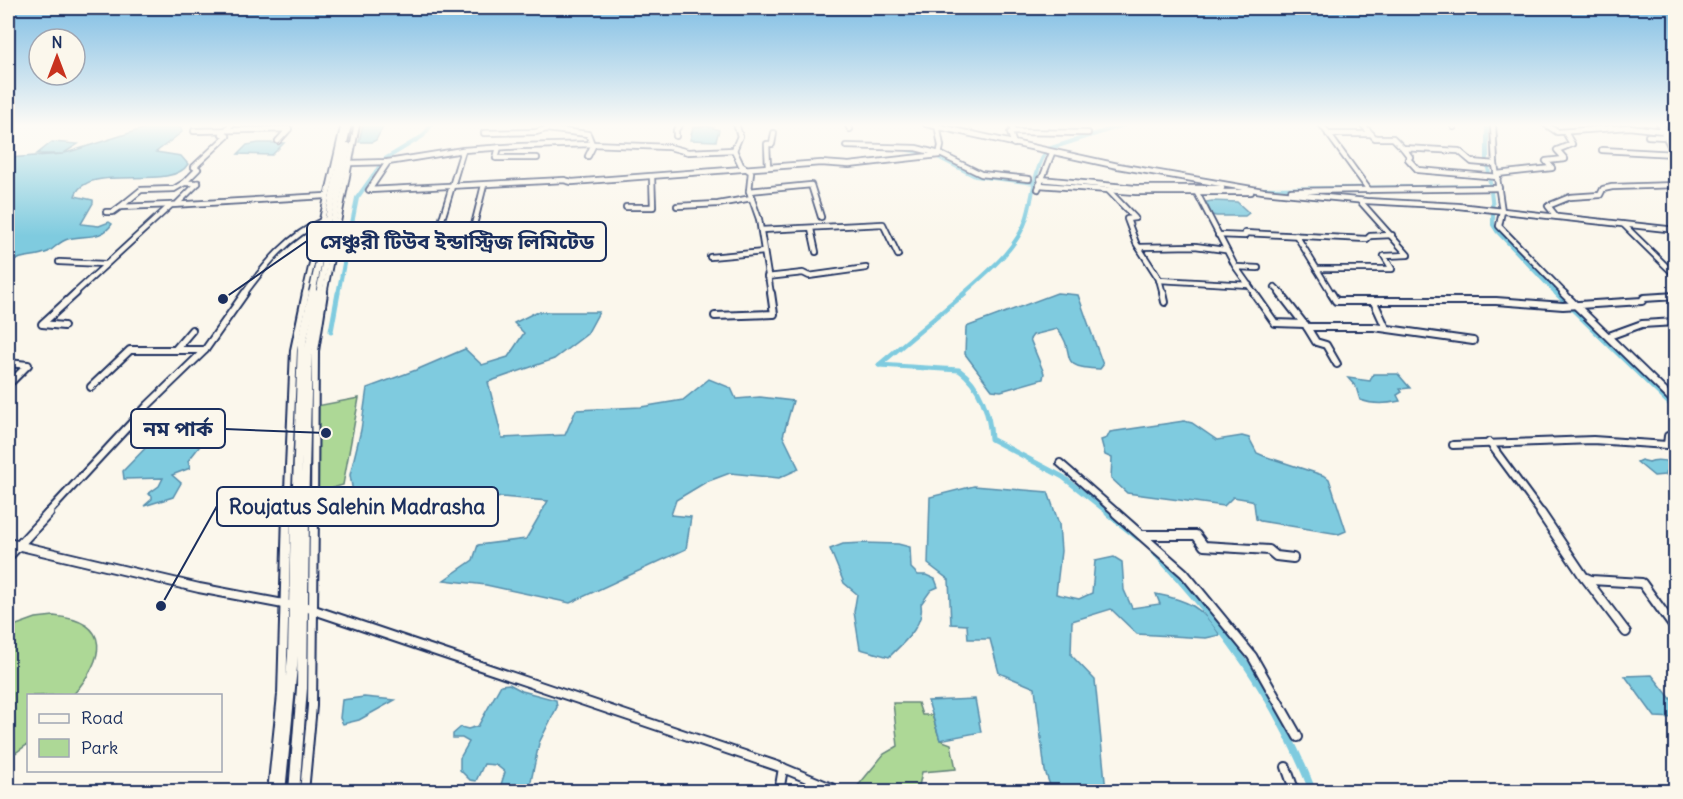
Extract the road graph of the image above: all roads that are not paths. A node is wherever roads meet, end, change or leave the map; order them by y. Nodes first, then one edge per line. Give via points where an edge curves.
1 (200, 161) edge
2 (336, 161) edge
3 (338, 161) edge
4 (347, 161) edge
5 (392, 161) edge
6 (459, 161) edge
7 (739, 161) edge
8 (768, 161) edge
9 (884, 161) edge
10 (954, 161) edge
11 (1048, 161) edge
12 (1097, 161) edge
13 (1348, 161) edge
14 (1410, 161) edge
15 (1473, 161) edge
16 (1546, 161) edge
17 (388, 162) junction
18 (350, 163) joint
19 (1493, 164) joint
20 (768, 167) junction
21 (748, 169) junction
22 (1496, 176) junction
23 (652, 177) junction
24 (1029, 179) dead end
25 (184, 183) junction
26 (1039, 183) junction
27 (484, 185) junction
28 (1676, 185) edge
29 (451, 186) junction
30 (1225, 188) dead end
31 (1368, 188) junction
32 (1497, 188) junction
33 (748, 190) junction
34 (1108, 190) junction
35 (1266, 191) junction
36 (1197, 193) junction
37 (326, 196) junction
38 (752, 198) junction
39 (1359, 201) junction
40 (178, 203) junction
41 (171, 206) junction
42 (677, 206) dead end
43 (120, 207) junction
44 (626, 207) dead end
45 (1502, 211) junction
46 (106, 212) dead end
47 (1556, 216) junction
48 (821, 217) dead end
49 (441, 219) dead end
50 (325, 220) junction
51 (1623, 225) junction
52 (811, 229) junction
53 (761, 230) junction
54 (1676, 231) edge
55 (1218, 235) junction
56 (1296, 235) junction
57 (1392, 235) junction
58 (470, 241) dead end
59 (1139, 247) junction
60 (1226, 250) junction
61 (764, 252) junction
62 (816, 252) dead end
63 (898, 255) dead end
64 (710, 257) dead end
65 (59, 262) dead end
66 (106, 264) junction
67 (1236, 267) junction
68 (866, 268) dead end
69 (1258, 268) dead end
70 (1317, 269) junction
71 (1676, 276) edge
72 (767, 277) junction
73 (1159, 280) junction
74 (1250, 285) junction
75 (1275, 287) dead end
76 (1676, 296) edge
77 (1165, 302) dead end
78 (1374, 302) junction
79 (1574, 306) junction
80 (715, 316) dead end
81 (1676, 322) edge
82 (1305, 325) junction
83 (64, 326) dead end
84 (1386, 328) junction
85 (192, 330) dead end
86 (1608, 336) junction
87 (1473, 341) dead end
88 (175, 350) junction
89 (206, 350) junction
90 (8, 363) edge
91 (1336, 364) dead end
92 (12, 381) dead end
93 (91, 387) dead end
94 (1676, 403) edge
95 (1676, 437) edge
96 (1489, 442) junction
97 (1453, 445) dead end
98 (1060, 463) dead end
99 (1141, 535) junction
100 (8, 543) edge
101 (17, 546) junction
102 (8, 557) edge
103 (1293, 558) dead end
104 (1587, 579) junction
105 (283, 604) junction
106 (294, 606) junction
107 (308, 608) junction
108 (1676, 630) edge
109 (1626, 632) dead end
110 (1298, 737) dead end
111 (1286, 767) dead end
112 (783, 768) junction
113 (272, 792) edge
114 (280, 792) edge
115 (294, 792) edge
116 (304, 792) edge
117 (779, 792) edge
118 (841, 792) edge
119 (1295, 792) edge

1 - 25 street
2 - 37 street
3 - 50 main road
4 - 107 main road via 308,353
5 - 17 street
6 - 29 street
7 - 21 street
8 - 20 street
9 - 20 street
10 - 24 street via 981,174
11 - 26 street
12 - 35 street
13 - 31 street
14 - 22 street via 1418,170
15 - 19 street
16 - 22 street via 1552,168
17 - 18 street
17 - 29 street via 369,190
18 - 107 street via 315,351
19 - 22 street
20 - 21 street
21 - 23 street
21 - 33 street
22 - 32 street
23 - 27 street
23 - 44 street via 653,207
25 - 40 street via 198,183
25 - 43 street via 174,189 141,190
26 - 30 street
26 - 34 street
27 - 29 street
27 - 58 street
28 - 47 street via 1612,187 1600,195 1569,197 1550,203 1548,206
29 - 49 street
31 - 32 street
31 - 35 street
32 - 45 street
33 - 38 street
33 - 48 street via 811,185
34 - 36 street
34 - 59 street via 1135,218 1127,219
35 - 36 street
35 - 39 street
36 - 55 street
37 - 40 street
37 - 50 street
38 - 42 street
38 - 53 street
39 - 45 street
39 - 57 street
40 - 41 street
41 - 43 street
41 - 66 street
43 - 46 street
45 - 47 street
45 - 79 street via 1499,226
47 - 51 street
50 - 89 street via 284,244
50 - 105 street via 294,350
50 - 106 main road via 302,343
51 - 54 street
51 - 71 street
52 - 53 street
52 - 62 street
52 - 63 street via 883,224
53 - 61 street
55 - 56 street
55 - 60 street
56 - 57 street via 1367,239
56 - 70 street
57 - 70 street via 1408,255 1384,256 1394,269
59 - 60 street
59 - 73 street
60 - 67 street
61 - 64 street
61 - 72 street
65 - 66 street
66 - 83 street via 42,324
67 - 69 street
67 - 74 street
68 - 72 street
70 - 78 street via 1335,300
72 - 80 street via 773,315
73 - 74 street
73 - 77 street
74 - 82 street via 1275,323
75 - 82 street
76 - 79 street
78 - 79 street via 1496,301
78 - 84 street
79 - 86 street
81 - 86 street via 1631,327 1620,336
82 - 84 street
82 - 91 street via 1316,342 1326,345
84 - 87 street
85 - 88 street
86 - 94 street
88 - 89 street
88 - 93 street via 130,350
89 - 101 street via 148,405
90 - 92 street via 28,365
95 - 96 street via 1668,436 1667,445 1593,440
96 - 97 street
96 - 104 street
98 - 99 street
99 - 103 street via 1196,535 1204,546 1269,550 1276,556
99 - 110 street via 1184,573 1249,651
100 - 101 street
101 - 102 street
101 - 105 street
104 - 108 street via 1642,583
104 - 109 street
105 - 106 street
105 - 113 street via 282,695
106 - 114 main road
107 - 112 street
107 - 115 main road
107 - 116 street via 312,706
111 - 119 street
112 - 117 street
112 - 118 street

